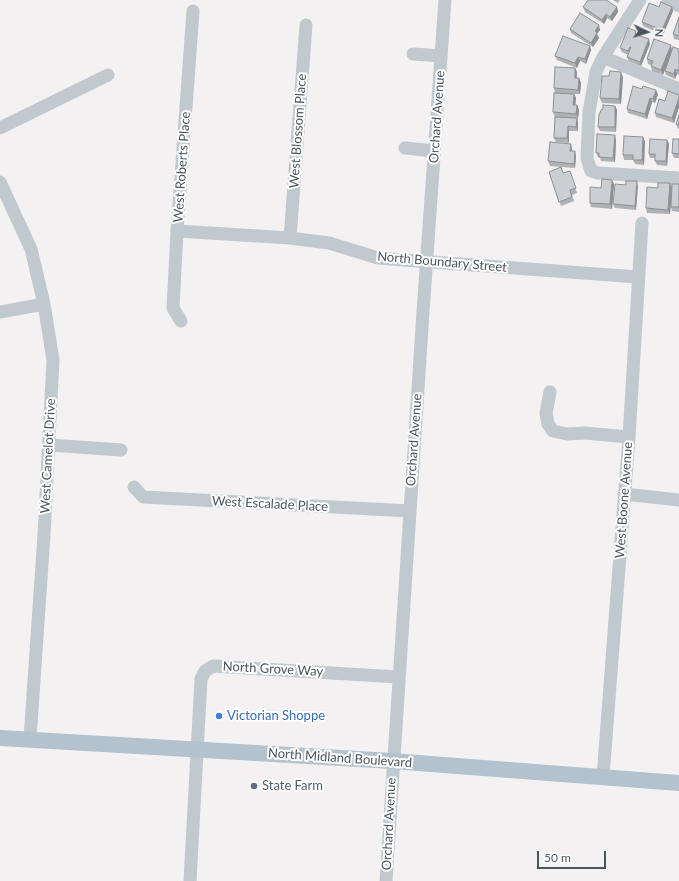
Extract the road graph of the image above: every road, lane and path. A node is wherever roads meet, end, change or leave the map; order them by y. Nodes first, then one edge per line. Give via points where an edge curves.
1 (445, 0) edge
2 (640, 0) edge
3 (668, 0) edge
4 (679, 6) edge
5 (193, 11) dead end
6 (306, 25) dead end
7 (413, 54) dead end
8 (441, 56) junction
9 (603, 57) junction
10 (108, 75) dead end
11 (679, 89) edge
12 (0, 128) edge
13 (405, 148) dead end
14 (434, 151) junction
15 (679, 178) edge
16 (0, 182) edge
17 (642, 223) dead end
18 (177, 230) junction
19 (290, 238) junction
20 (427, 262) junction
21 (638, 277) junction
22 (44, 304) junction
23 (0, 312) edge
24 (181, 321) dead end
25 (550, 392) dead end
26 (629, 437) junction
27 (50, 445) junction
28 (121, 450) dead end
29 (134, 487) dead end
30 (624, 494) junction
31 (679, 500) edge
32 (410, 511) junction
33 (399, 677) junction
34 (0, 738) edge
35 (30, 739) junction
36 (197, 749) junction
37 (392, 761) junction
38 (603, 777) junction
39 (679, 783) edge
40 (190, 881) edge
41 (386, 881) edge

1 - 8 street, Orchard Avenue
2 - 9 street
3 - 4 street
5 - 18 street, West Roberts Place
6 - 19 street, West Blossom Place
7 - 8 street
8 - 14 street, Orchard Avenue
9 - 11 street
9 - 15 street via 596,72 591,95 587,158 591,171
10 - 12 street
13 - 14 street
14 - 20 street, Orchard Avenue
16 - 22 street, West Camelot Drive via 31,249
17 - 21 street, West Boone Avenue
18 - 19 street, North Boundary Street
18 - 24 street, West Roberts Place via 173,308
19 - 20 street, North Boundary Street via 329,243 378,258
20 - 21 street, North Boundary Street
20 - 32 street, Orchard Avenue
21 - 26 street, West Boone Avenue
22 - 23 street
22 - 27 street, West Camelot Drive via 52,360
25 - 26 street via 546,413 548,424 553,431
26 - 30 street, West Boone Avenue
27 - 28 street
27 - 35 street, West Camelot Drive
29 - 32 street, West Escalade Place via 143,497
30 - 31 street
30 - 38 street, West Boone Avenue
32 - 33 street, Orchard Avenue
33 - 36 street, North Grove Way via 213,666 201,679
33 - 37 street, Orchard Avenue
34 - 35 main road, North Midland Boulevard
35 - 36 main road, North Midland Boulevard
36 - 37 main road, North Midland Boulevard
36 - 40 street
37 - 38 main road, North Midland Boulevard
37 - 41 street, Orchard Avenue
38 - 39 main road, North Midland Boulevard

